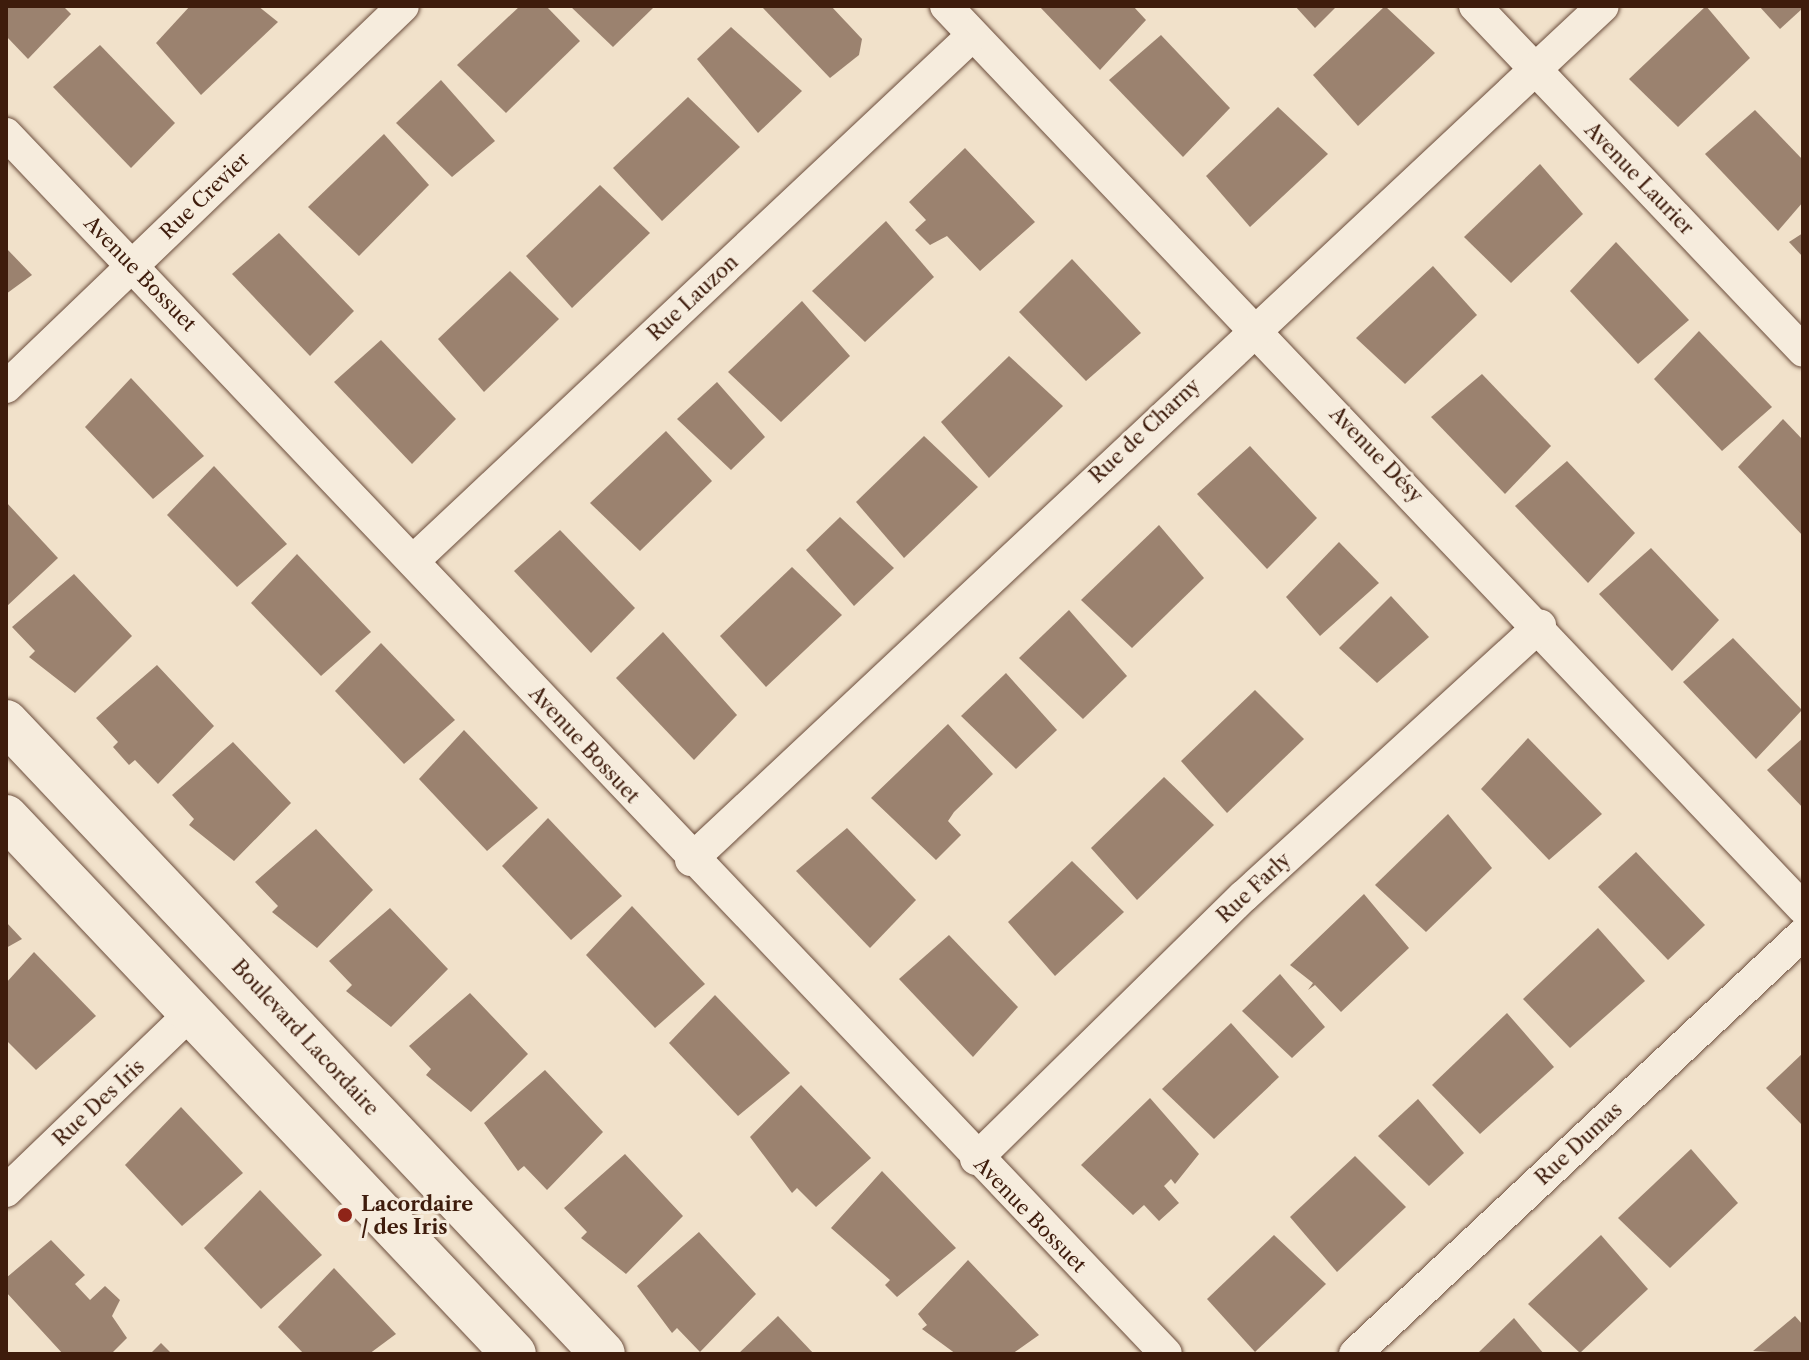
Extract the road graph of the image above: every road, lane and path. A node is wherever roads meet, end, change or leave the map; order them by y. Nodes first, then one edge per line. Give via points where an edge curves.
1 (403, 6) edge
2 (946, 6) edge
3 (1475, 6) edge
4 (1603, 6) edge
5 (973, 35) junction
6 (1536, 70) junction
7 (6, 134) edge
8 (132, 266) junction
9 (1254, 328) junction
10 (1803, 351) edge
11 (6, 387) edge
12 (413, 561) junction
13 (1540, 626) junction
14 (6, 722) edge
15 (6, 817) edge
16 (691, 860) junction
17 (1803, 908) edge
18 (1803, 934) edge
19 (191, 1013) junction
20 (976, 1159) junction
21 (6, 1191) edge
22 (514, 1354) edge
23 (603, 1354) edge
24 (1166, 1354) edge
25 (1355, 1354) edge

1 - 8 street, Rue Crevier
2 - 5 street, Avenue Désy
3 - 6 street, Avenue Laurier
4 - 6 street, Rue de Charny
5 - 9 street, Avenue Désy
5 - 12 street, Rue Lauzon
6 - 9 street, Rue de Charny
6 - 10 street, Avenue Laurier
7 - 8 street, Avenue Bossuet
8 - 11 street, Rue Crevier
8 - 12 street, Avenue Bossuet
9 - 13 street, Avenue Désy
9 - 16 street, Rue de Charny
12 - 16 street, Avenue Bossuet
13 - 17 street, Avenue Désy
13 - 20 street, Rue Farly via 1244,896
14 - 23 main road, Boulevard Lacordaire
15 - 19 main road
16 - 20 street, Avenue Bossuet
18 - 25 street, Rue Dumas
19 - 21 street, Rue Des Iris
19 - 22 main road
20 - 24 street, Avenue Bossuet

